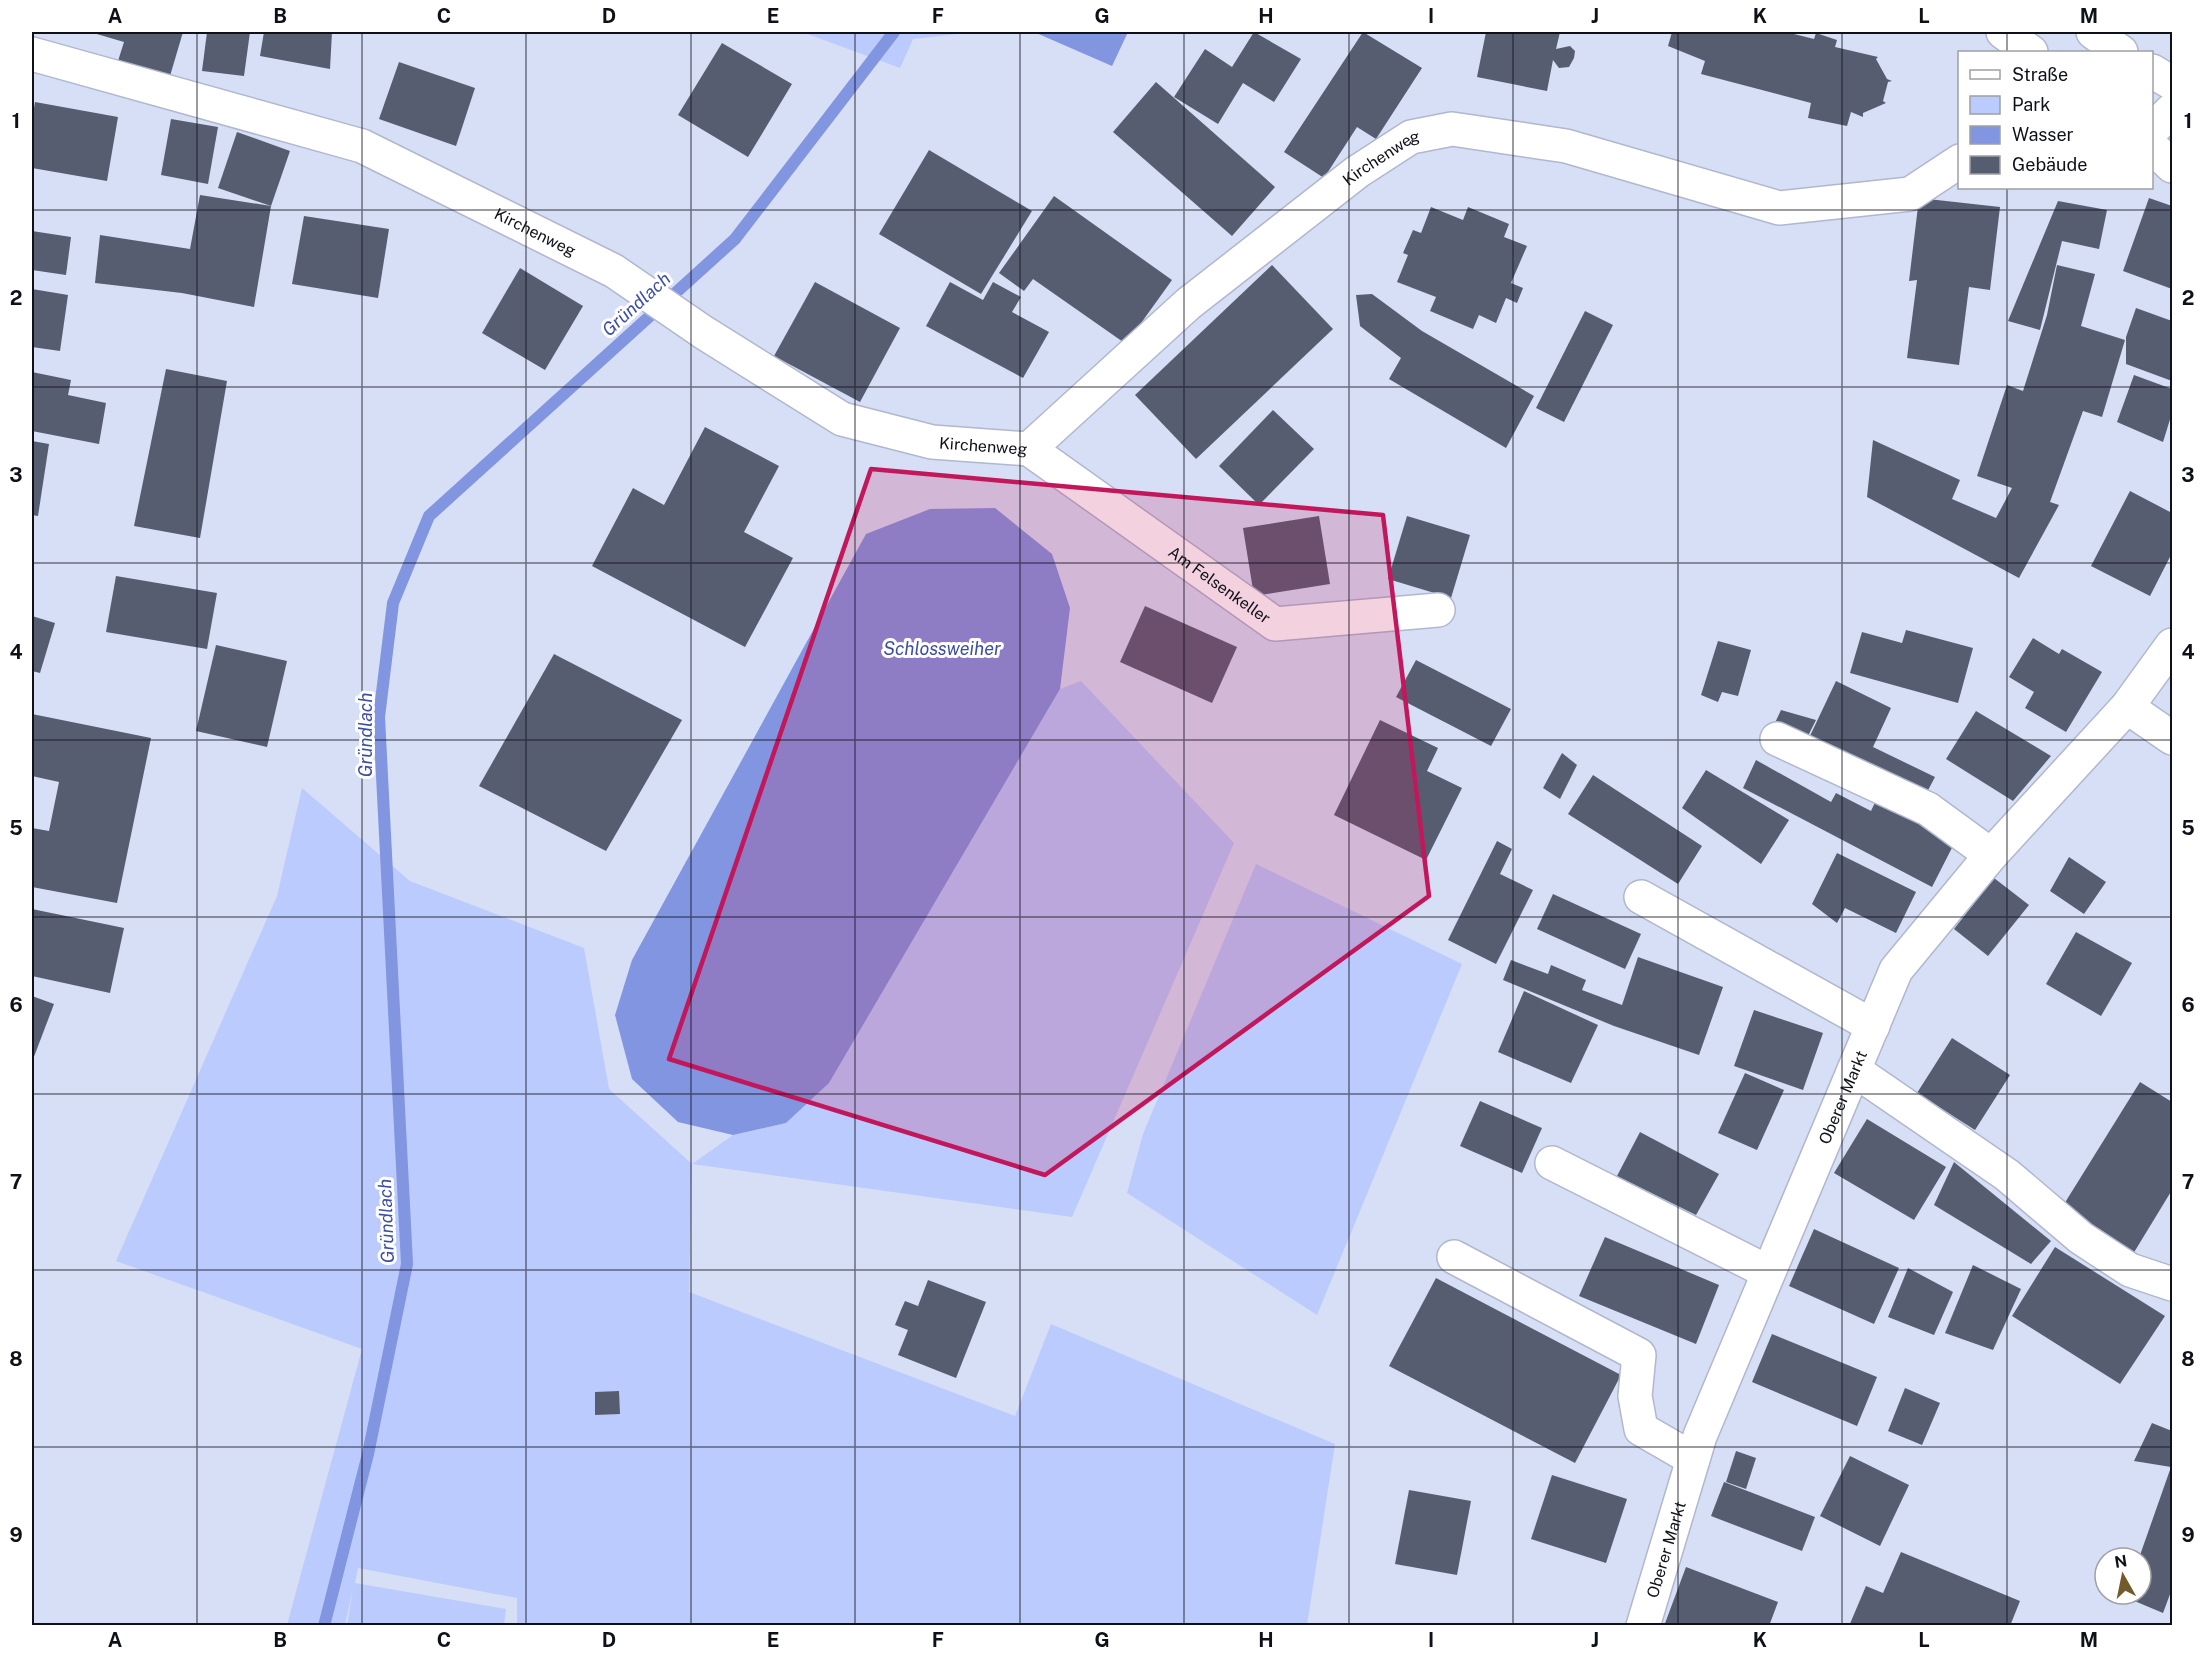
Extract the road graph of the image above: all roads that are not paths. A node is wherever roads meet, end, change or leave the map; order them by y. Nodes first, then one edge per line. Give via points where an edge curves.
1 (2003, 32) edge
2 (2093, 32) edge
3 (2030, 51) edge
4 (2120, 51) edge
5 (32, 54) edge
6 (2153, 72) edge
7 (2172, 83) edge
8 (2172, 110) edge
9 (2153, 128) edge
10 (1958, 162) edge
11 (1029, 449) junction
12 (1438, 610) dead end
13 (2172, 645) edge
14 (2127, 707) junction
15 (2172, 738) edge
16 (1777, 740) dead end
17 (1991, 855) junction
18 (1641, 897) dead end
19 (1873, 1026) junction
20 (1854, 1070) junction
21 (1552, 1163) dead end
22 (1454, 1257) dead end
23 (1768, 1272) junction
24 (2172, 1284) edge
25 (1693, 1459) junction
26 (1643, 1626) edge

1 - 3 street
2 - 4 street
5 - 11 street, Kirchenweg via 362,146 614,271 842,419 932,442
6 - 7 street
8 - 9 street
10 - 11 street, Kirchenweg via 1910,194 1779,208 1566,146 1452,129 1411,137 1357,172 1188,304
11 - 12 street, Am Felsenkeller via 1275,624
13 - 14 street, Oberer Markt
14 - 15 street
14 - 17 street, Oberer Markt
16 - 17 street via 1928,809
17 - 19 street, Oberer Markt via 1896,970
18 - 19 street
19 - 20 street, Oberer Markt
20 - 23 street, Oberer Markt
20 - 24 street via 2007,1175 2081,1238 2130,1270
21 - 23 street
22 - 25 street via 1639,1355 1635,1396 1641,1429
23 - 25 street, Oberer Markt
25 - 26 street, Oberer Markt

